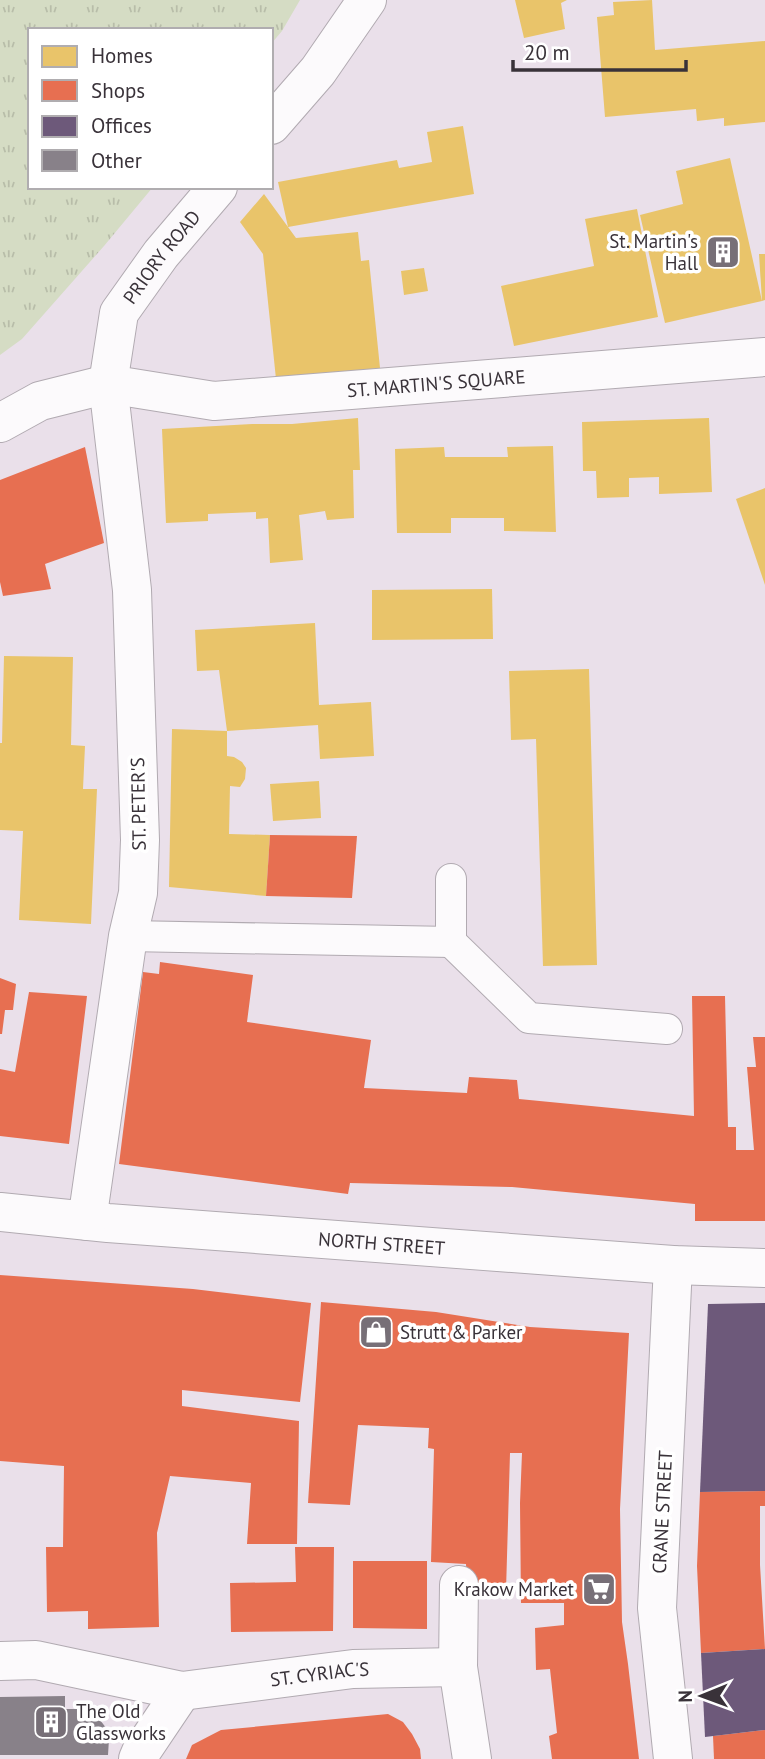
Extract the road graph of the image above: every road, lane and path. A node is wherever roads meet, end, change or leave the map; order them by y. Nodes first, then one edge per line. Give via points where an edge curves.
1 (367, 0) edge
2 (273, 123) edge
3 (216, 189) edge
4 (765, 357) edge
5 (108, 384) junction
6 (0, 423) edge
7 (451, 880) dead end
8 (128, 936) junction
9 (451, 942) junction
10 (667, 1028) dead end
11 (0, 1212) edge
12 (87, 1221) junction
13 (673, 1265) junction
14 (765, 1268) edge
15 (459, 1585) dead end
16 (0, 1661) edge
17 (458, 1667) junction
18 (182, 1691) junction
19 (138, 1759) edge
20 (472, 1759) edge
21 (673, 1759) edge

1 - 2 street via 318,71
3 - 5 street, PRIORY ROAD via 119,313
4 - 5 street, ST. MARTIN'S SQUARE via 214,401
5 - 6 street via 40,401
5 - 8 street, ST. PETER'S via 132,590 140,840 138,893
7 - 9 lane
8 - 9 lane
8 - 12 street, ST. PETER'S
9 - 10 lane via 529,1018
11 - 12 street, NORTH STREET
12 - 13 street, NORTH STREET
13 - 14 street, NORTH STREET
13 - 21 street, CRANE STREET via 657,1608
15 - 17 street
16 - 18 street, ST. CYRIAC'S via 37,1660
17 - 18 street, ST. CYRIAC'S via 353,1669
17 - 20 street
18 - 19 street

